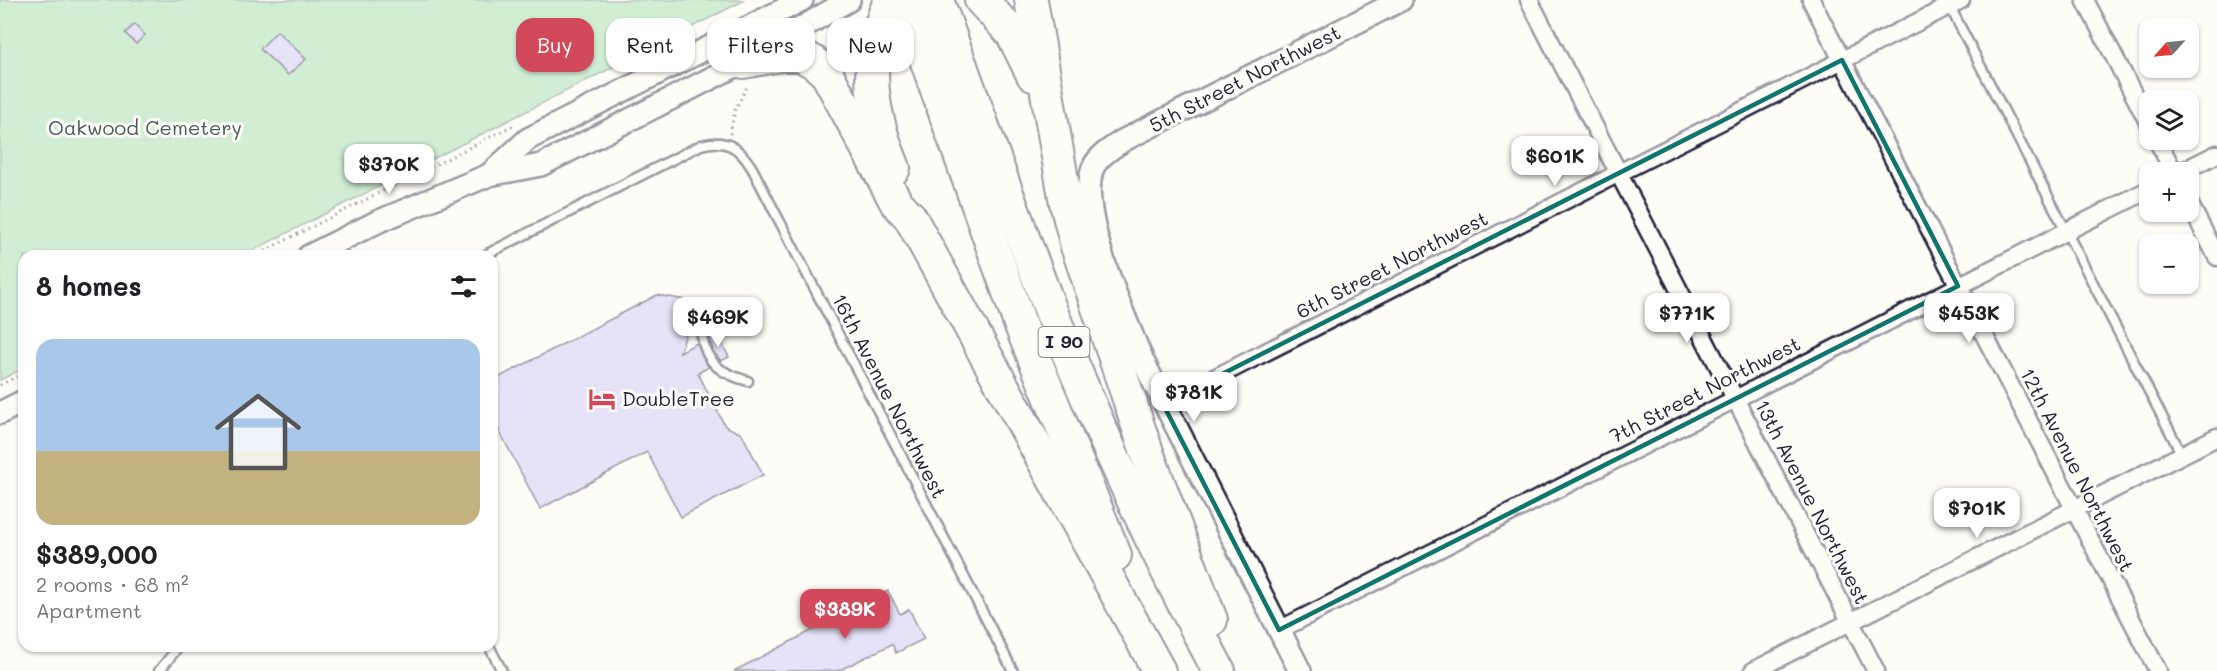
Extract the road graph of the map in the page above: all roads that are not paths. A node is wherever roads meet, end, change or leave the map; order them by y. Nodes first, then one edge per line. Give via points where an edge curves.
1 (802, 0) edge
2 (849, 0) edge
3 (890, 0) edge
4 (905, 0) edge
5 (937, 0) edge
6 (981, 0) edge
7 (1030, 0) edge
8 (1401, 0) edge
9 (1529, 0) edge
10 (1811, 0) edge
11 (2085, 0) edge
12 (1953, 2) edge
13 (815, 20) edge
14 (1842, 60) junction
15 (815, 65) edge
16 (723, 72) edge
17 (2139, 105) edge
18 (1057, 152) junction
19 (2217, 154) edge
20 (2199, 163) edge
21 (1618, 174) junction
22 (489, 175) junction
23 (2139, 194) edge
24 (910, 217) junction
25 (2199, 222) edge
26 (2065, 231) junction
27 (321, 250) edge
28 (495, 250) edge
29 (2217, 257) edge
30 (1958, 286) junction
31 (712, 309) dead end
32 (748, 381) dead end
33 (1735, 398) junction
34 (18, 403) edge
35 (1163, 404) junction
36 (0, 413) edge
37 (2217, 437) edge
38 (2182, 455) junction
39 (2074, 509) junction
40 (1851, 622) junction
41 (1279, 630) junction
42 (174, 652) edge
43 (492, 652) edge
44 (159, 671) edge
45 (502, 671) edge
46 (1013, 671) edge
47 (1159, 671) edge
48 (1166, 671) edge
49 (1219, 671) edge
50 (1231, 671) edge
51 (1300, 671) edge
52 (1753, 671) edge
53 (1876, 671) edge
54 (2158, 671) edge

1 - 22 street via 528,139
2 - 13 street
3 - 24 highway via 873,59 874,100
4 - 48 highway, I 90 via 1048,396
5 - 49 highway, I 90 via 1077,375 1158,554
6 - 18 highway via 1020,44 1035,79 1044,134
7 - 18 highway
8 - 35 street, 5th Street Northwest via 1124,140 1094,165 1090,179 1094,227 1123,313
9 - 21 street, 13th Avenue Northwest
10 - 14 street, 12th Avenue Northwest
11 - 17 street
12 - 14 street, 6th Street Northwest
12 - 26 lane
14 - 21 street, 6th Street Northwest
14 - 30 street, 12th Avenue Northwest
15 - 24 highway via 827,74 896,202
16 - 22 street via 542,165
18 - 50 highway via 1066,203 1087,278 1149,458
19 - 20 street
21 - 33 street, 13th Avenue Northwest
21 - 35 street, 6th Street Northwest
22 - 27 street
23 - 26 street, 7th Street Northwest
24 - 47 highway
25 - 29 street
26 - 30 street, 7th Street Northwest
26 - 38 lane
28 - 46 lane, 16th Avenue Northwest via 701,145 720,141 737,148 752,168
30 - 33 street, 7th Street Northwest
30 - 39 street, 12th Avenue Northwest
31 - 32 lane via 702,336 707,352 720,371
33 - 40 street, 13th Avenue Northwest
33 - 41 street, 7th Street Northwest
34 - 36 street
35 - 41 street
37 - 38 street
38 - 39 street
39 - 40 street
39 - 54 street, 12th Avenue Northwest
40 - 52 street
40 - 53 street, 13th Avenue Northwest
41 - 51 street
42 - 44 lane
43 - 45 lane

